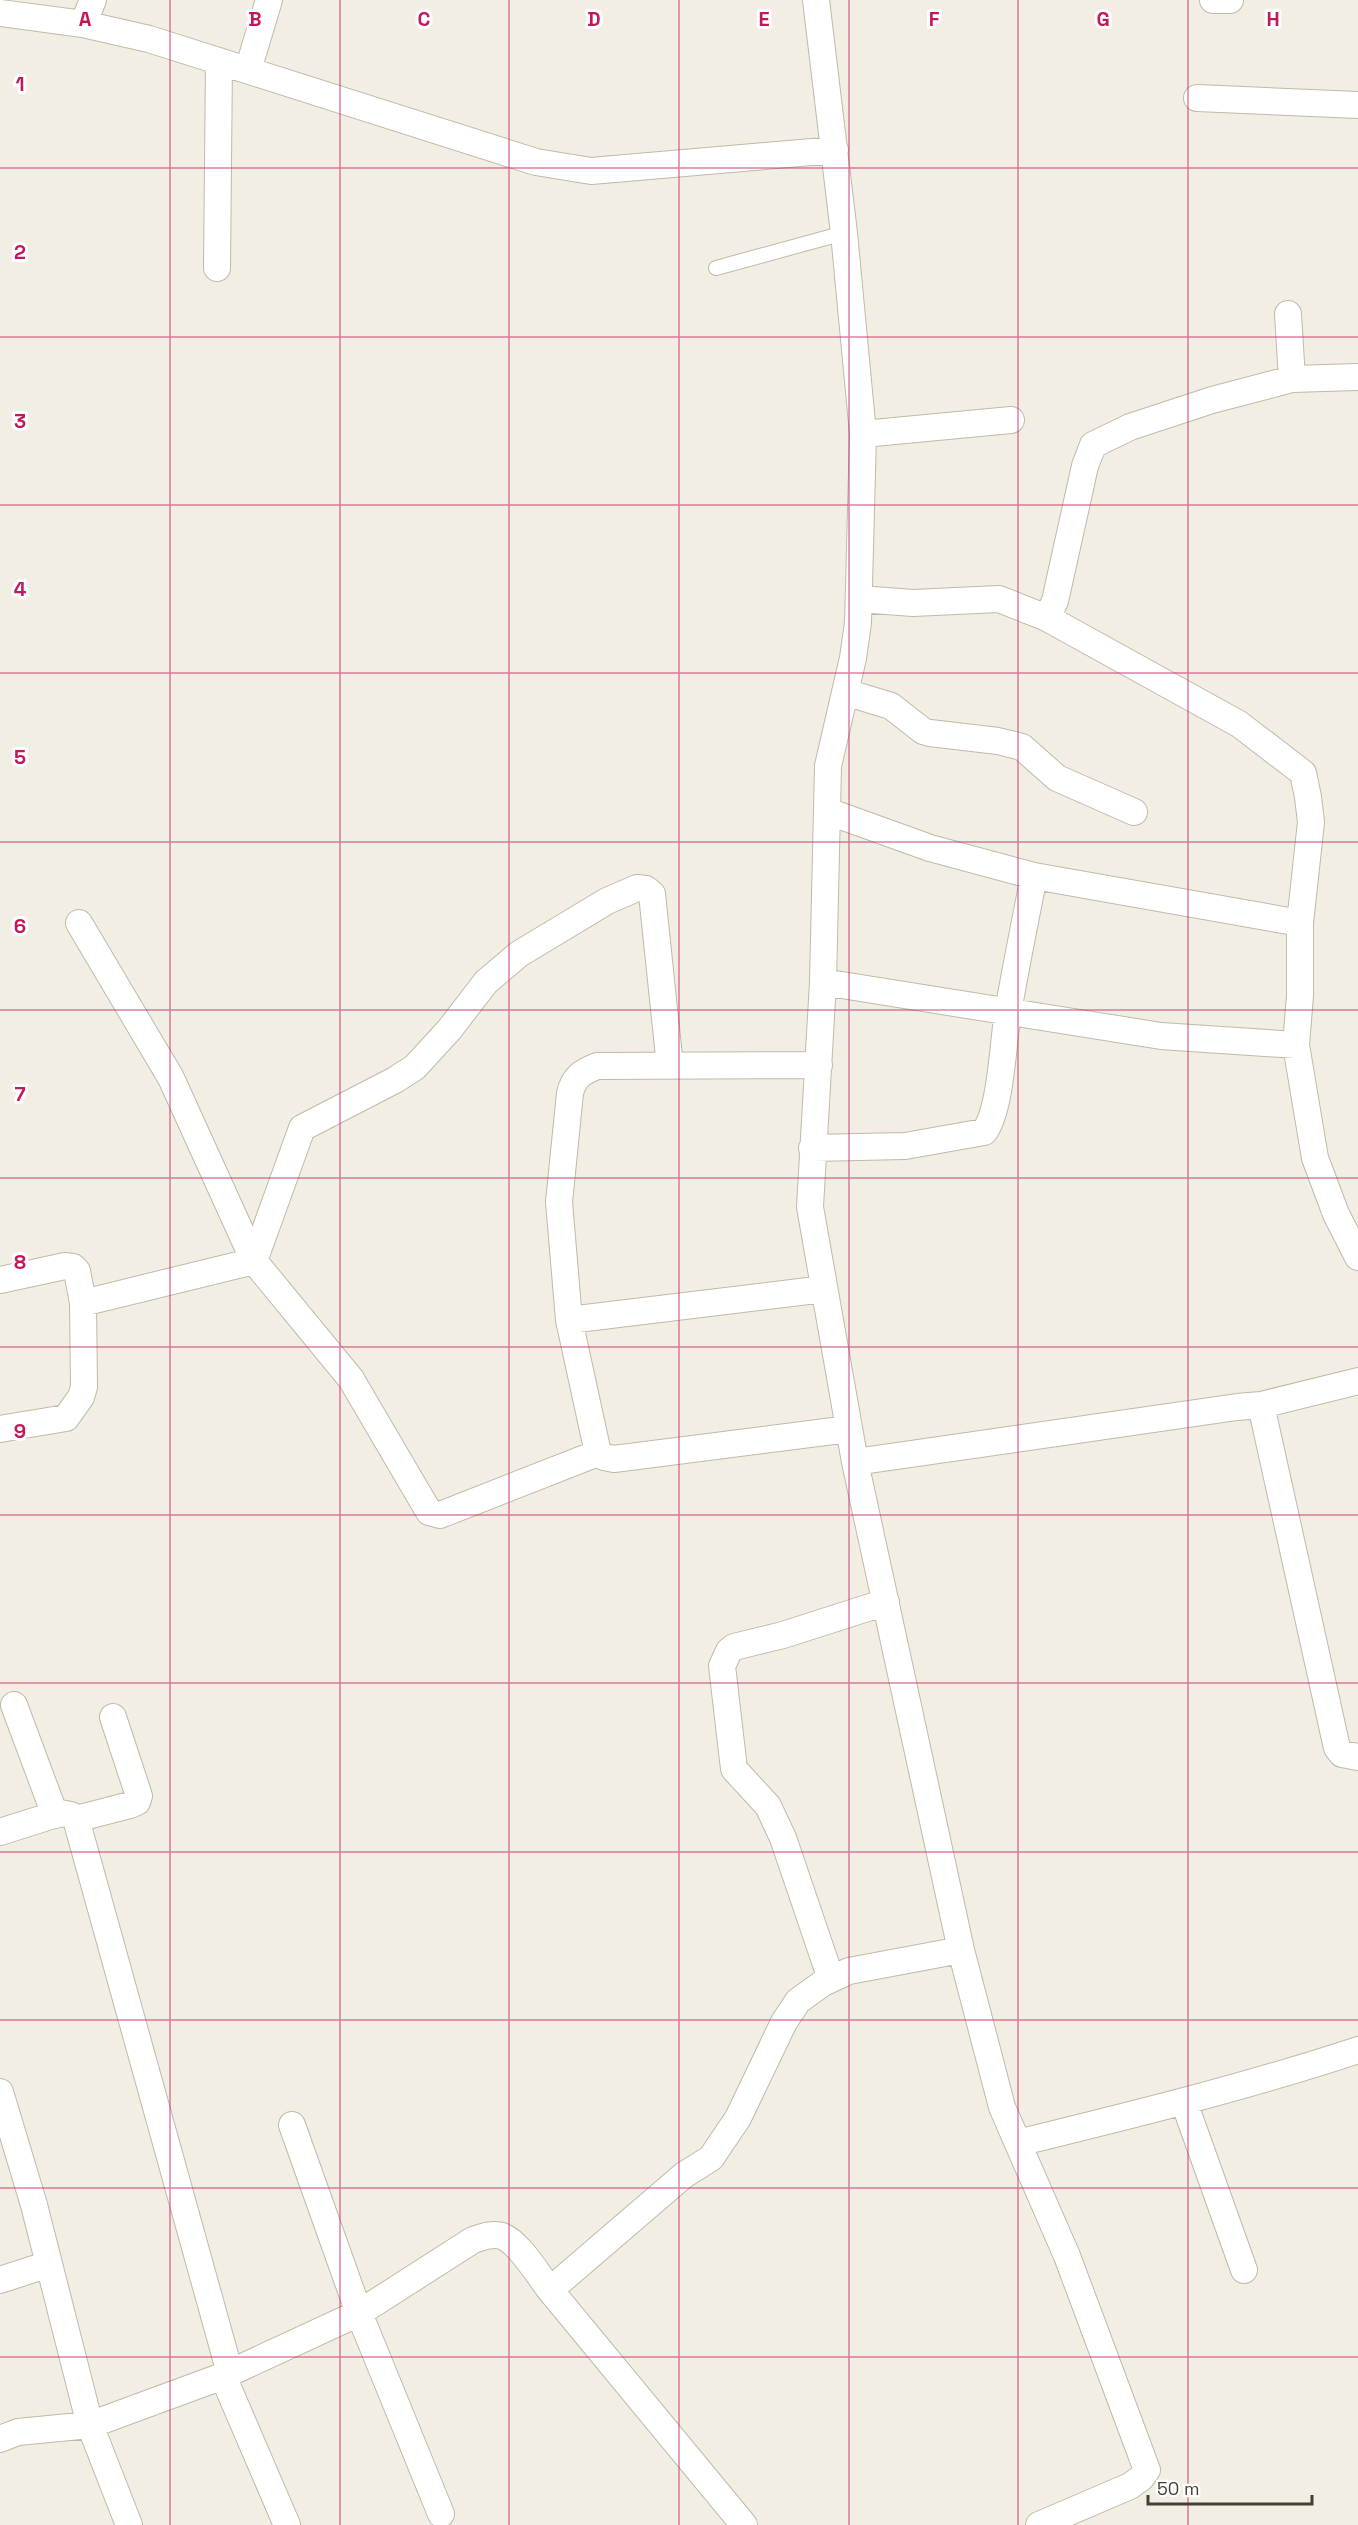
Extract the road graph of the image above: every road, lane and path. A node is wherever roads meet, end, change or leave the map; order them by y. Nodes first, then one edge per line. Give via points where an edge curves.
1 (93, 0) edge
2 (269, 0) edge
3 (816, 0) edge
4 (1213, 0) edge
5 (1230, 0) edge
6 (0, 13) edge
7 (83, 24) junction
8 (219, 61) junction
9 (248, 70) junction
10 (1197, 98) dead end
11 (1358, 105) edge
12 (835, 150) junction
13 (844, 232) junction
14 (217, 268) dead end
15 (716, 268) dead end
16 (1288, 314) dead end
17 (1358, 377) edge
18 (1292, 379) junction
19 (1011, 420) dead end
20 (863, 434) junction
21 (859, 599) junction
22 (1047, 618) junction
23 (845, 693) junction
24 (827, 811) junction
25 (1134, 812) dead end
26 (1034, 876) junction
27 (1300, 922) junction
28 (79, 923) dead end
29 (823, 982) junction
30 (1008, 1011) junction
31 (1296, 1045) junction
32 (819, 1065) junction
33 (670, 1066) junction
34 (812, 1148) junction
35 (1355, 1246) edge
36 (254, 1261) junction
37 (0, 1280) edge
38 (824, 1289) junction
39 (83, 1303) junction
40 (569, 1320) junction
41 (1358, 1381) edge
42 (1261, 1405) junction
43 (0, 1429) edge
44 (849, 1429) junction
45 (598, 1454) junction
46 (855, 1462) junction
47 (886, 1602) junction
48 (14, 1705) dead end
49 (113, 1717) dead end
50 (1358, 1757) edge
51 (66, 1817) junction
52 (0, 1832) edge
53 (961, 1950) junction
54 (831, 1979) junction
55 (1358, 2050) edge
56 (0, 2092) edge
57 (1184, 2102) junction
58 (5, 2125) edge
59 (292, 2125) dead end
60 (1018, 2143) junction
61 (49, 2264) junction
62 (1244, 2270) dead end
63 (0, 2280) edge
64 (550, 2290) junction
65 (359, 2313) junction
66 (227, 2374) junction
67 (90, 2425) junction
68 (0, 2439) edge
69 (441, 2514) dead end
70 (129, 2525) edge
71 (287, 2525) edge
72 (744, 2525) edge
73 (1039, 2525) edge

1 - 7 street
2 - 9 street
3 - 12 street
4 - 5 street
6 - 7 street
7 - 8 street via 150,39
8 - 9 street
8 - 14 street
9 - 12 street via 536,162 591,171
10 - 11 street
12 - 13 street
13 - 15 lane
13 - 20 street
16 - 18 street
17 - 18 street
18 - 22 street via 1212,400 1092,445 1055,601
19 - 20 street
20 - 21 street
21 - 22 street via 913,603 999,599
21 - 23 street
22 - 27 street via 1239,724 1303,773 1311,822
23 - 24 street via 828,766
23 - 25 street via 891,706 923,731 1022,747 1058,778
24 - 26 street via 930,848
24 - 29 street
26 - 27 street
26 - 30 street
27 - 31 street
28 - 36 street via 171,1078
29 - 30 street
29 - 32 street
30 - 31 street via 1161,1036
30 - 34 street via 993,1118 984,1132 905,1146
31 - 35 street via 1315,1158 1336,1214
32 - 33 street
32 - 34 street
33 - 36 street via 652,894 637,888 607,901 519,954 486,982 415,1067 302,1128
33 - 40 street via 597,1066 581,1072 573,1083 559,1202
34 - 38 street via 810,1207
36 - 39 street
36 - 45 street via 351,1379 429,1512 440,1515
37 - 39 street via 73,1267
38 - 40 street
38 - 44 street
39 - 43 street via 84,1387 75,1407 58,1421
40 - 45 street
41 - 42 street
42 - 46 street
42 - 50 street via 1337,1748 1342,1754
44 - 45 street via 614,1459
44 - 46 street
46 - 47 street
47 - 53 street
47 - 54 street via 734,1647 722,1666 734,1769 768,1806 783,1838
48 - 51 street
49 - 51 street via 140,1796 130,1805
51 - 52 street
51 - 66 street
53 - 54 street via 849,1971
53 - 60 street via 1002,2107
54 - 64 street via 798,2001 738,2118 711,2158 684,2175
55 - 57 street
56 - 58 street
57 - 60 street
57 - 62 street
58 - 61 street
59 - 65 street
60 - 73 street via 1067,2256 1147,2470 1130,2486
61 - 63 street
61 - 67 street
64 - 65 street via 503,2236 488,2235 473,2240
64 - 72 street
65 - 66 street
65 - 69 street
66 - 67 street
66 - 71 street
67 - 68 street via 18,2432
67 - 70 street

